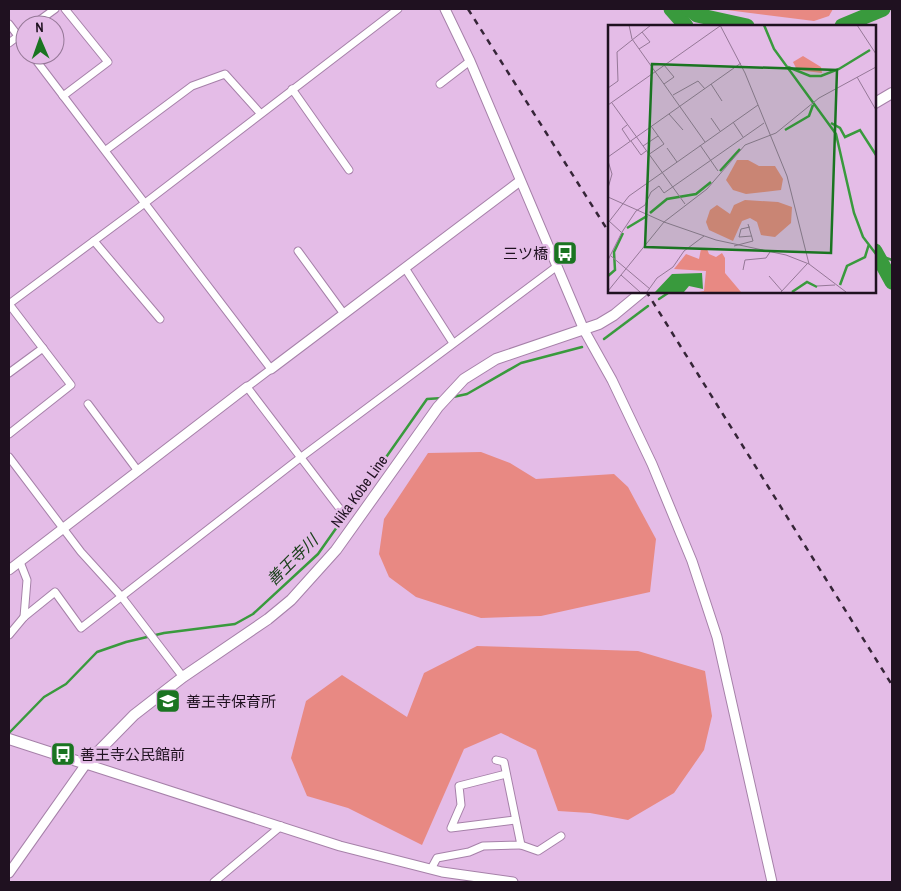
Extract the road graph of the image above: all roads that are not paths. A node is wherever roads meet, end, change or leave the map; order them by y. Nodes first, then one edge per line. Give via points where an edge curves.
1 (65, 9) edge
2 (398, 9) edge
3 (445, 9) edge
4 (470, 61) junction
5 (39, 65) edge
6 (440, 84) dead end
7 (292, 89) junction
8 (892, 93) edge
9 (62, 96) junction
10 (876, 102) edge
11 (260, 114) junction
12 (106, 150) junction
13 (349, 170) dead end
14 (520, 180) junction
15 (145, 203) junction
16 (94, 241) junction
17 (298, 251) dead end
18 (556, 267) junction
19 (405, 268) junction
20 (642, 292) edge
21 (9, 304) edge
22 (344, 314) junction
23 (160, 318) dead end
24 (584, 330) junction
25 (453, 343) junction
26 (43, 348) junction
27 (271, 369) junction
28 (9, 373) edge
29 (247, 387) junction
30 (88, 404) dead end
31 (9, 434) edge
32 (9, 457) edge
33 (300, 458) junction
34 (138, 471) junction
35 (340, 509) dead end
36 (63, 529) junction
37 (20, 562) junction
38 (9, 570) edge
39 (121, 596) junction
40 (24, 617) junction
41 (9, 635) edge
42 (183, 677) junction
43 (9, 739) edge
44 (496, 760) dead end
45 (86, 764) junction
46 (506, 774) junction
47 (516, 820) junction
48 (281, 826) junction
49 (561, 836) dead end
50 (521, 845) junction
51 (431, 869) junction
52 (9, 873) edge
53 (214, 882) edge
54 (513, 882) edge
55 (772, 882) edge

1 - 9 street via 108,62
2 - 7 street
3 - 4 street
4 - 6 street
4 - 14 street
5 - 9 street
7 - 11 street
7 - 13 street
8 - 10 main road
9 - 12 street
11 - 12 street via 225,74 192,86
11 - 15 street
12 - 15 street
14 - 18 street
14 - 19 street
15 - 16 street
15 - 27 street
16 - 21 street
16 - 23 street
17 - 22 street
18 - 24 street
18 - 25 street
19 - 22 street
19 - 25 street
20 - 24 main road, Nika Kobe Line via 614,315
21 - 26 street
22 - 27 street
24 - 42 main road, Nika Kobe Line via 496,359 464,379 438,407 336,550 313,577 268,619
24 - 55 street via 652,464 708,605
25 - 33 street
26 - 28 street
26 - 31 street via 70,385
27 - 29 street
29 - 33 street
29 - 34 street
30 - 34 street
32 - 36 street
33 - 35 street
33 - 39 street
34 - 36 street
36 - 37 street
36 - 39 street
37 - 38 street
37 - 40 street via 27,580
39 - 40 street via 82,628 55,592
39 - 42 street
40 - 41 street
42 - 45 main road, Nika Kobe Line via 134,715
43 - 45 main road
44 - 46 street via 504,762
45 - 48 street
45 - 52 street
46 - 47 street
46 - 47 street via 459,786 461,805 451,828
47 - 50 street
48 - 51 street via 340,846
48 - 53 street
49 - 50 street via 538,851
50 - 51 street via 483,846 437,858
51 - 54 street

